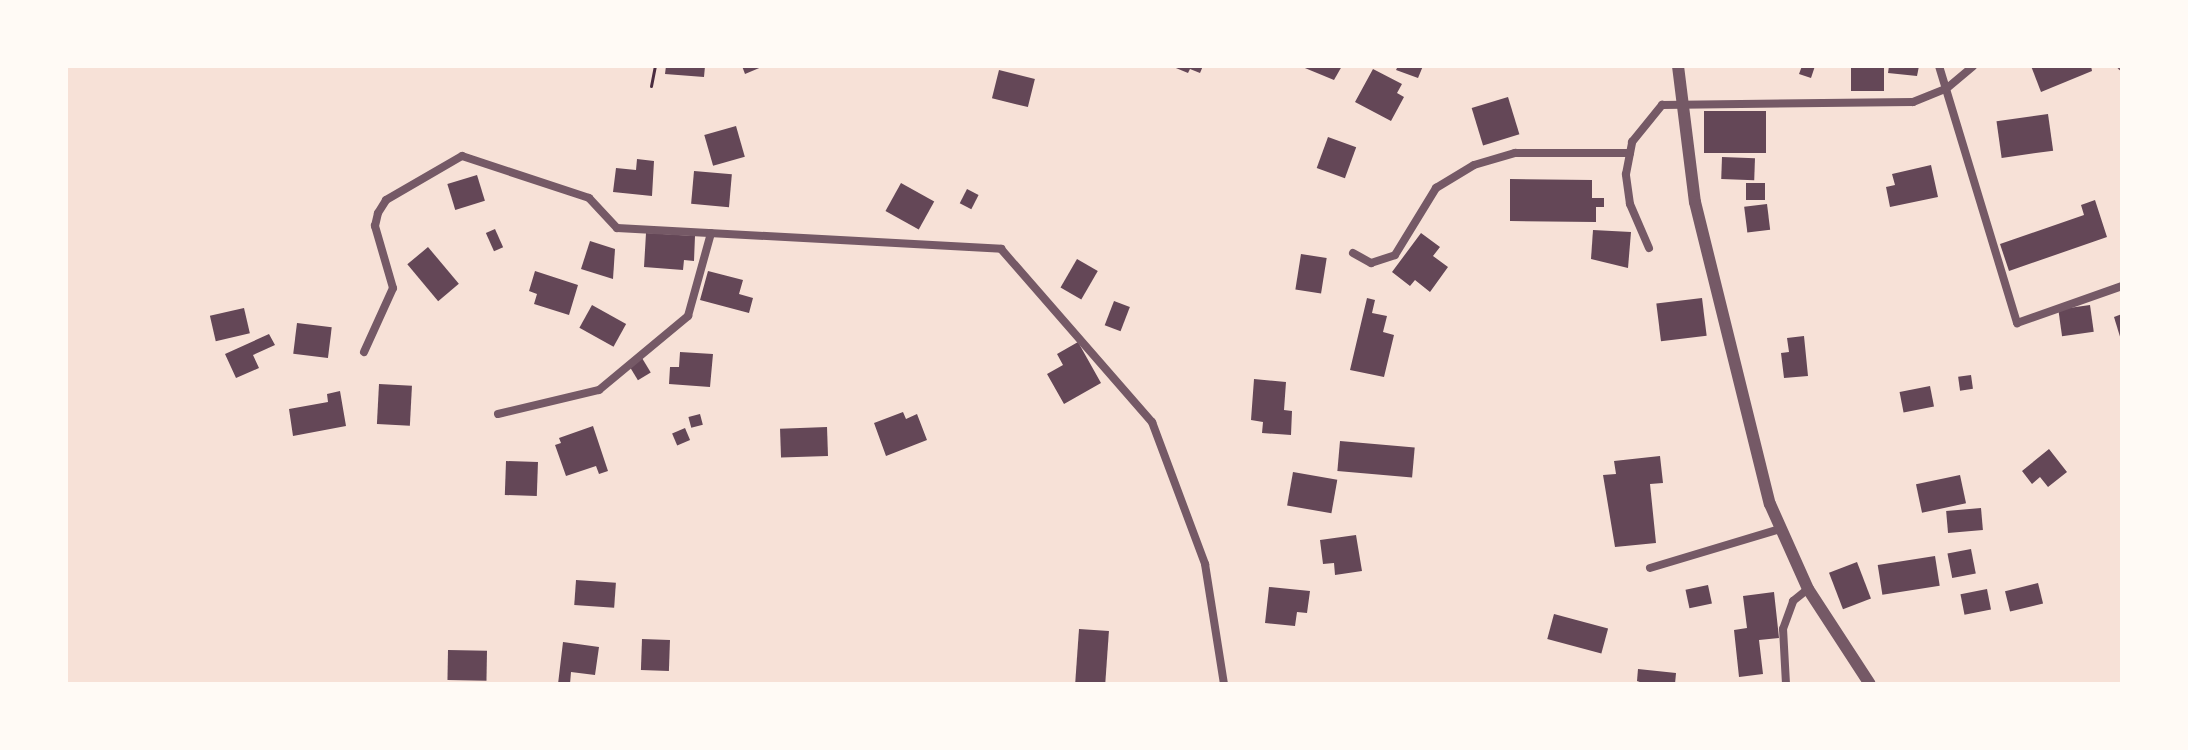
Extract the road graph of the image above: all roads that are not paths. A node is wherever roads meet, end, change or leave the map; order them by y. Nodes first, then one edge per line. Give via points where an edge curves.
1 (1678, 66) edge
2 (1939, 66) edge
3 (1973, 66) edge
4 (1946, 89) junction
5 (1681, 105) junction
6 (1630, 153) junction
7 (711, 233) junction
8 (1649, 248) dead end
9 (1353, 253) dead end
10 (2122, 286) edge
11 (364, 352) dead end
12 (498, 414) dead end
13 (1780, 529) junction
14 (1650, 568) dead end
15 (1808, 589) junction
16 (1224, 684) edge
17 (1786, 684) edge
18 (1870, 684) edge

1 - 5 street
2 - 4 street
3 - 4 street
4 - 5 street via 1913,102
4 - 10 street via 2017,323
5 - 6 street via 1662,105 1632,142
5 - 13 street via 1695,202 1750,434
6 - 8 street via 1630,204
6 - 9 street via 1515,153 1474,165 1436,188 1395,255 1371,263
7 - 11 street via 617,228 589,198 462,156 386,200 378,213 375,226 393,288
7 - 12 street via 688,316 599,390
7 - 16 street via 1001,249 1152,422 1205,564
13 - 14 street
13 - 15 street
15 - 17 street via 1793,601 1783,629
15 - 18 street

